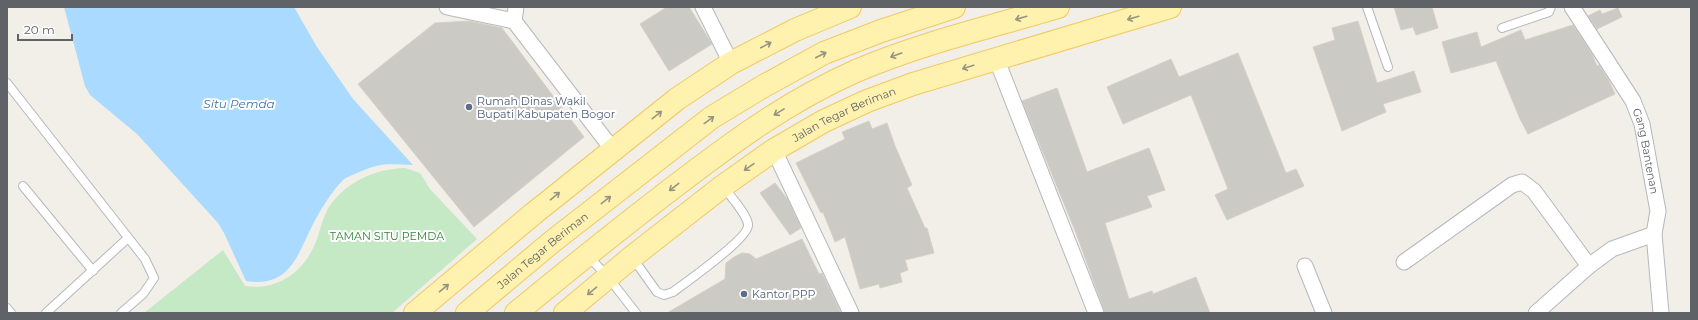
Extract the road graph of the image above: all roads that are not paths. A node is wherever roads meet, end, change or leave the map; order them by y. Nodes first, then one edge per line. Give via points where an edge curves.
1 (447, 7) edge
2 (703, 7) edge
3 (850, 7) edge
4 (954, 7) edge
5 (1058, 7) edge
6 (1170, 7) edge
7 (1367, 7) edge
8 (1551, 7) edge
9 (1572, 7) edge
10 (515, 14) edge
11 (1502, 28) dead end
12 (996, 58) junction
13 (731, 64) junction
14 (1388, 67) dead end
15 (7, 83) edge
16 (613, 150) junction
17 (774, 150) junction
18 (23, 186) dead end
19 (723, 186) junction
20 (533, 214) junction
21 (1654, 234) junction
22 (128, 238) junction
23 (553, 241) junction
24 (586, 254) junction
25 (632, 257) junction
26 (1404, 262) dead end
27 (1305, 266) dead end
28 (1589, 266) junction
29 (93, 271) junction
30 (608, 277) junction
31 (7, 308) edge
32 (11, 313) edge
33 (46, 313) edge
34 (121, 313) edge
35 (414, 313) edge
36 (467, 313) edge
37 (516, 313) edge
38 (565, 313) edge
39 (636, 313) edge
40 (851, 313) edge
41 (1096, 313) edge
42 (1324, 313) edge
43 (1536, 313) edge
44 (1661, 313) edge

1 - 10 street
2 - 13 street
13 -> 3 main road via 796,30
23 -> 4 main road, Jalan Tegar Beriman via 711,118 762,87 824,53
5 -> 24 main road via 898,54 803,98 753,127
6 -> 12 main road, Jalan Tegar Beriman
7 - 14 lane
8 - 11 lane via 1549,12
9 - 21 street, Gang Bantenan via 1633,101 1642,124 1658,211
10 - 16 street
12 -> 17 main road, Jalan Tegar Beriman via 867,101 824,121
12 - 41 street
16 -> 13 main road via 677,99
15 - 22 lane
20 -> 16 main road
17 -> 19 main road, Jalan Tegar Beriman
17 - 40 street
18 - 29 lane
19 - 25 main road, Jalan Tegar Beriman
19 - 25 lane via 746,217 748,226 745,234 718,258 673,292 664,295 657,292
20 - 23 main road
35 -> 20 main road
21 - 28 street via 1612,249
21 - 44 street, Gang Bantenan
22 - 29 lane
22 - 34 lane via 145,260 154,278 143,294
23 - 36 main road, Jalan Tegar Beriman
24 - 30 lane
24 - 37 main road
25 - 30 main road, Jalan Tegar Beriman
26 - 28 street via 1512,185 1522,182 1534,191
27 - 42 street
28 - 43 street
29 - 33 lane
30 -> 38 main road, Jalan Tegar Beriman
30 - 39 lane
31 - 32 lane

